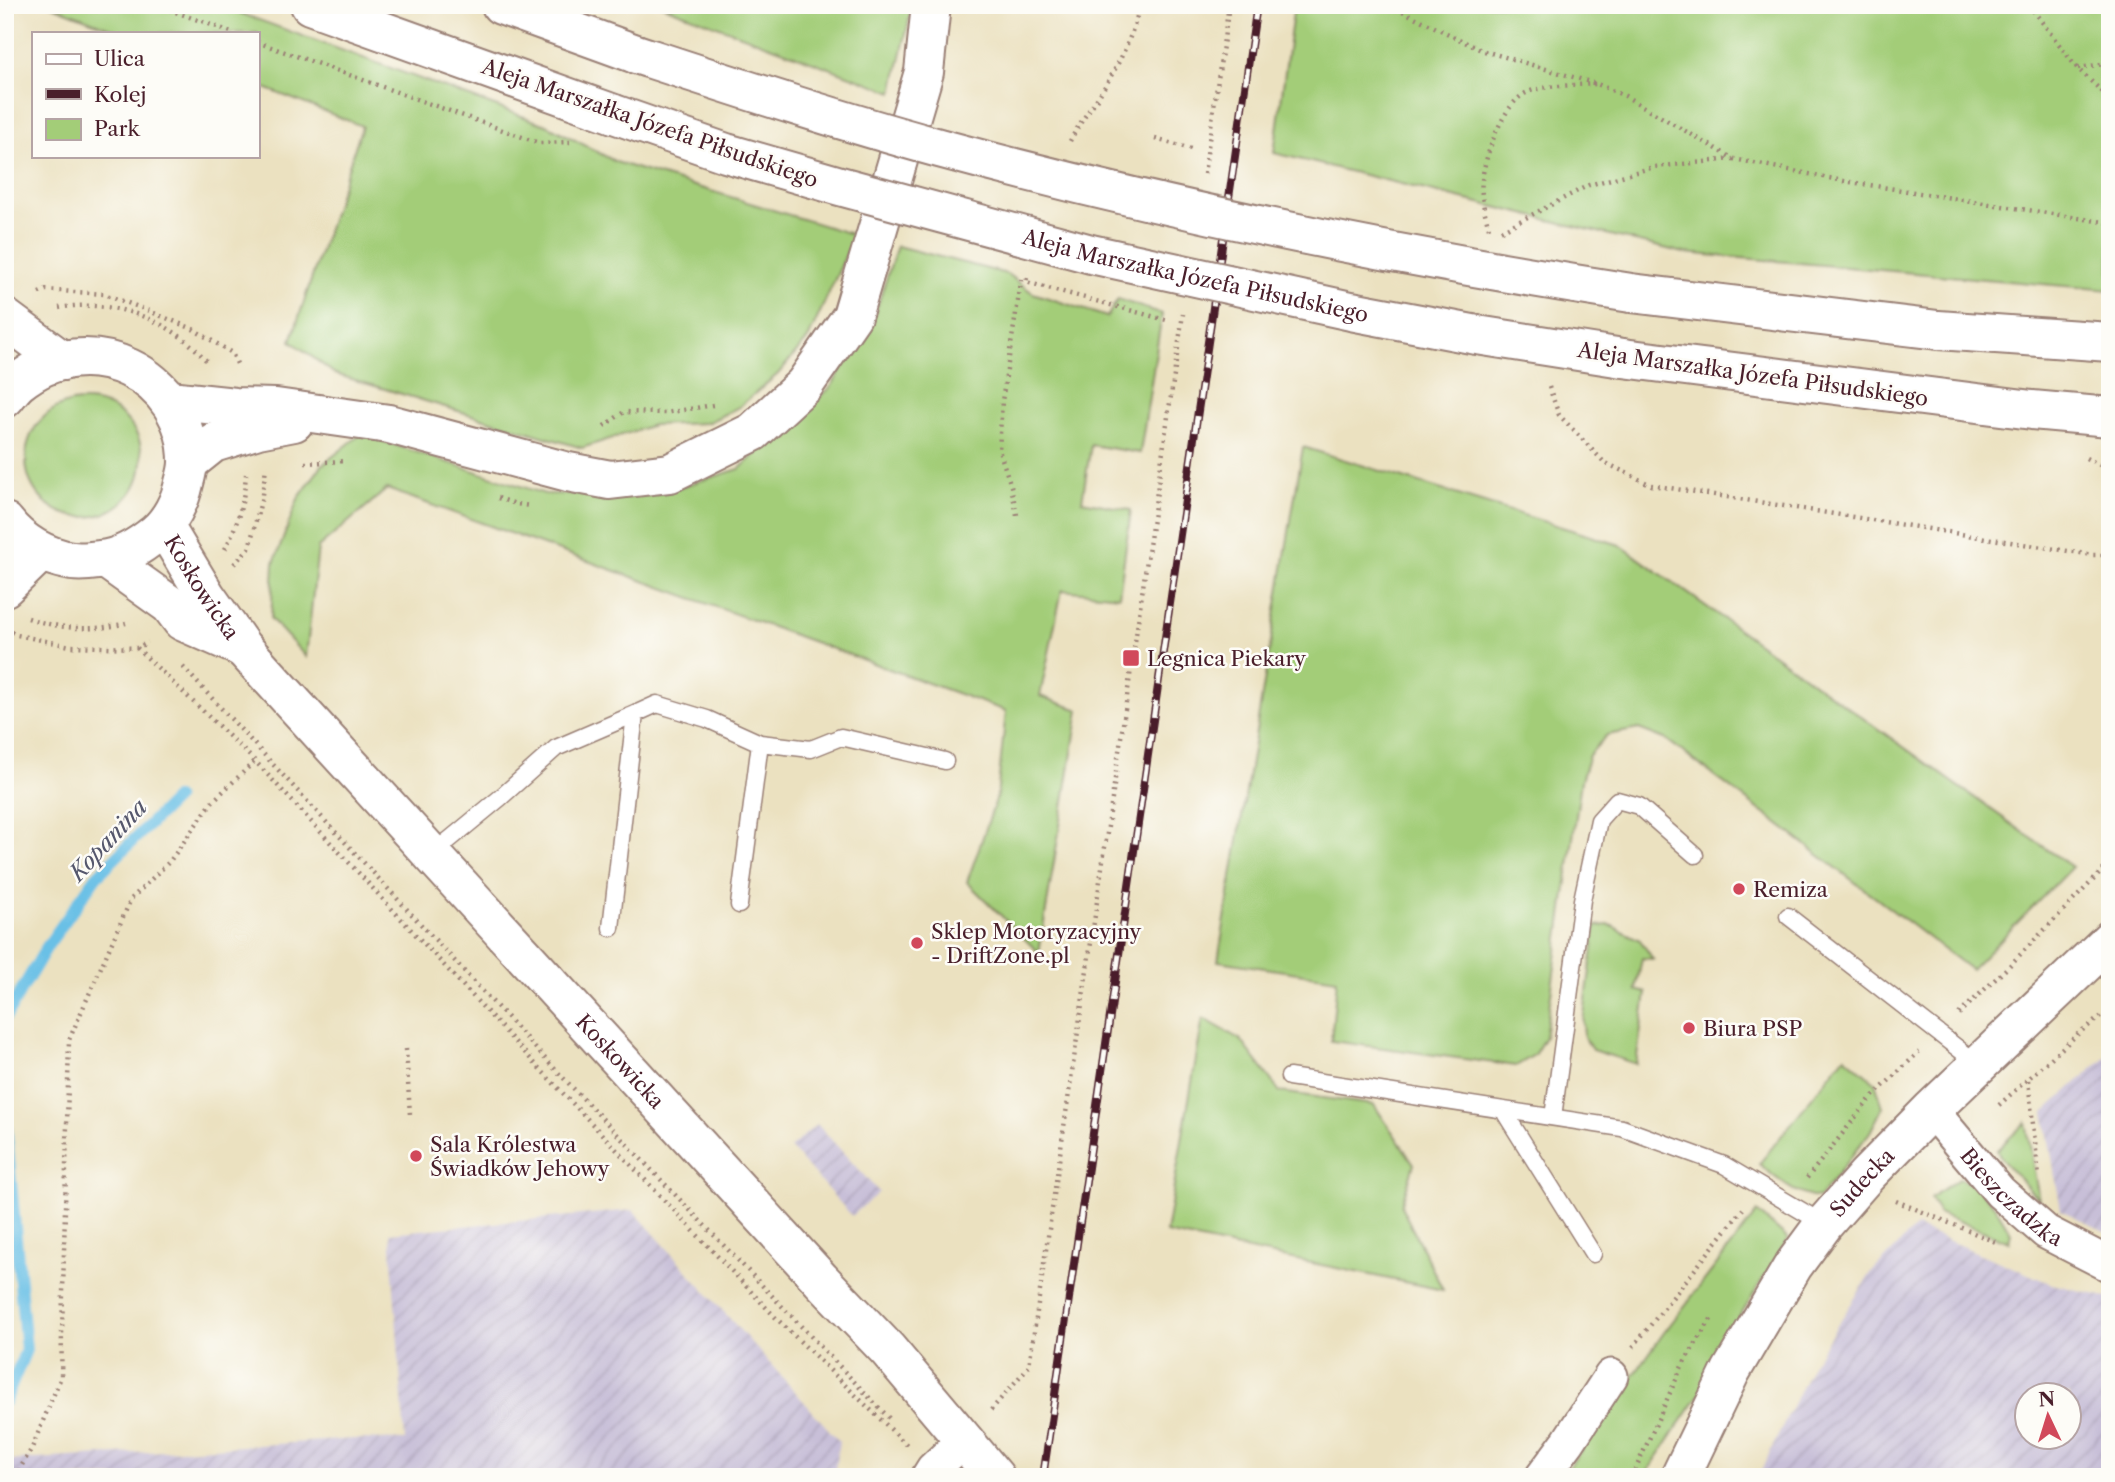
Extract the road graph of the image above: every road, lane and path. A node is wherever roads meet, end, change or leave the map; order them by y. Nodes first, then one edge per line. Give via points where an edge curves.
1 (156, 5) edge
2 (310, 5) edge
3 (502, 5) edge
4 (930, 5) edge
5 (1229, 5) edge
6 (1390, 5) edge
7 (2029, 5) edge
8 (231, 32) edge
9 (259, 43) edge
10 (2110, 64) edge
11 (2077, 68) junction
12 (2110, 99) edge
13 (1155, 139) dead end
14 (577, 142) dead end
15 (1191, 149) dead end
16 (1734, 159) junction
17 (1202, 184) dead end
18 (2110, 223) edge
19 (1492, 236) dead end
20 (1026, 282) dead end
21 (1184, 308) dead end
22 (5, 318) edge
23 (1166, 320) dead end
24 (2110, 342) edge
25 (63, 361) junction
26 (5, 398) edge
27 (169, 400) junction
28 (714, 404) dead end
29 (2110, 416) edge
30 (345, 418) junction
31 (604, 426) dead end
32 (356, 461) dead end
33 (188, 463) junction
34 (292, 464) dead end
35 (493, 496) dead end
36 (542, 508) dead end
37 (5, 522) edge
38 (164, 526) junction
39 (41, 552) junction
40 (107, 560) junction
41 (5, 587) edge
42 (5, 629) edge
43 (242, 647) junction
44 (183, 667) dead end
45 (635, 715) junction
46 (760, 743) junction
47 (255, 761) junction
48 (945, 761) dead end
49 (432, 854) junction
50 (1695, 855) dead end
51 (739, 905) dead end
52 (1788, 916) dead end
53 (611, 928) dead end
54 (2110, 940) edge
55 (2110, 1010) edge
56 (406, 1049) dead end
57 (1978, 1064) junction
58 (1289, 1077) dead end
59 (2028, 1080) junction
60 (1503, 1110) junction
61 (1931, 1110) junction
62 (410, 1115) dead end
63 (1553, 1118) junction
64 (1956, 1138) junction
65 (1761, 1186) junction
66 (1903, 1190) dead end
67 (1824, 1224) junction
68 (2046, 1232) junction
69 (1592, 1254) dead end
70 (2110, 1265) edge
71 (1611, 1376) joint
72 (990, 1411) dead end
73 (941, 1462) edge
74 (15, 1477) edge
75 (995, 1477) edge
76 (1542, 1477) edge
77 (1680, 1477) edge

1 - 8 path
2 - 29 street, Aleja Marszałka Józefa Piłsudskiego, bridge via 726,153 1091,254 1477,335 1623,358
3 - 24 street, bridge via 636,54 938,147 1156,203 1334,241 1485,271 1631,293 1938,330
4 - 30 street via 924,72 852,316 804,385 753,432 670,473 610,480 389,424
5 - 17 path
6 - 16 path via 1481,50 1625,96
7 - 11 path
9 - 14 path via 539,143
10 - 11 path
11 - 12 path
13 - 15 path
16 - 18 path
16 - 19 path via 1654,167 1589,184
20 - 23 path
21 - 72 path via 1029,1366
22 - 25 street
25 - 26 street via 18,383
25 - 27 street via 80,357 114,361 145,376
27 - 30 street
27 - 33 street via 184,430
28 - 31 path via 666,413 624,412
30 - 33 street via 258,429 213,443
32 - 34 path
33 - 38 street via 181,497
35 - 36 path
37 - 39 street
38 - 40 street via 138,548
38 - 43 street, Koskowicka
39 - 40 street via 74,561
39 - 41 street
40 - 43 street, Koskowicka via 170,605 181,621
42 - 47 path via 70,646 136,649
43 - 49 street, Koskowicka
44 - 73 path via 560,1074 896,1425
45 - 46 lane via 657,704 707,719
45 - 49 lane via 556,748
45 - 53 lane
46 - 48 lane via 811,748 841,737
46 - 51 lane
47 - 73 path via 778,1320
47 - 74 path via 213,801 170,861 131,899 69,1041 61,1377
49 - 73 street, Koskowicka via 888,1350
50 - 63 lane via 1639,806 1617,800 1600,820 1582,900
52 - 57 lane
54 - 57 street, Sudecka
55 - 59 path
56 - 62 path
57 - 61 street, Sudecka
58 - 60 lane
59 - 64 path
59 - 68 path
60 - 63 lane
60 - 69 lane
61 - 64 street, Bieszczadzka
61 - 67 street, Sudecka
63 - 65 lane via 1622,1128 1724,1165
64 - 68 street, Bieszczadzka via 2000,1192
65 - 67 lane
65 - 71 path
66 - 68 path via 1894,1201 2023,1253
67 - 77 street, Sudecka via 1793,1266 1731,1371
68 - 70 street, Bieszczadzka
71 - 76 street
73 - 75 street, Koskowicka

